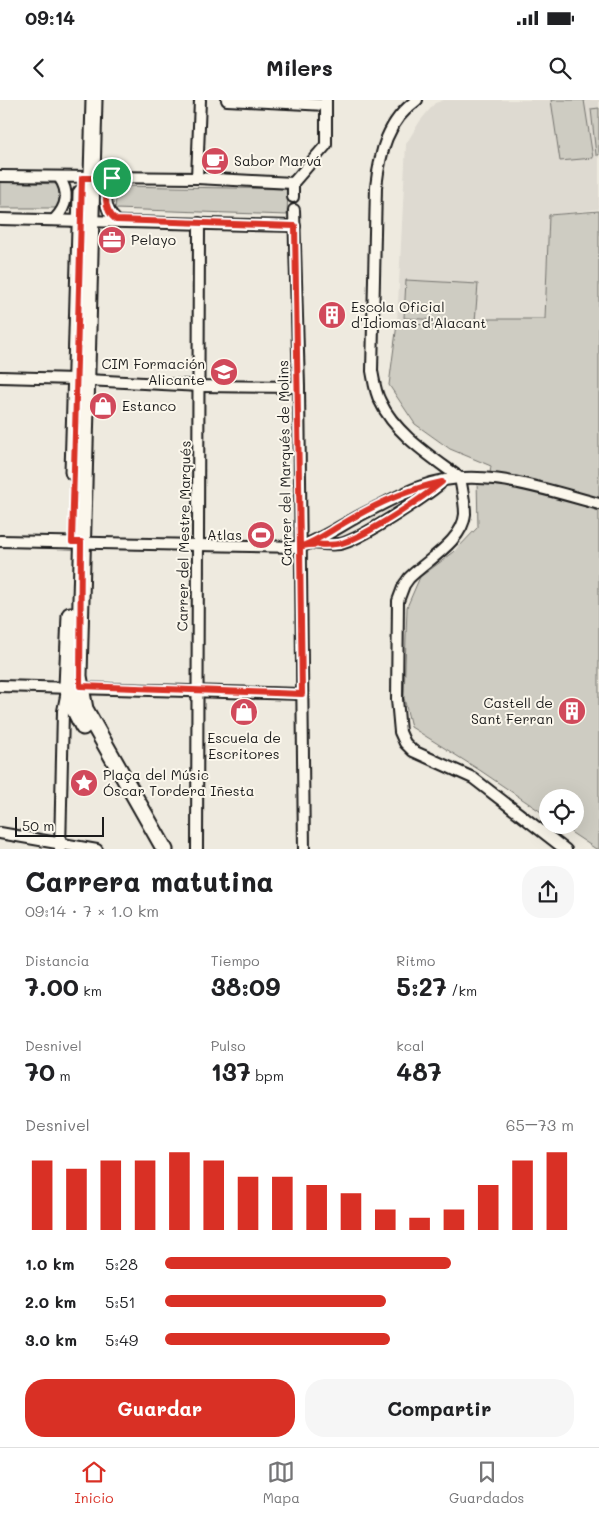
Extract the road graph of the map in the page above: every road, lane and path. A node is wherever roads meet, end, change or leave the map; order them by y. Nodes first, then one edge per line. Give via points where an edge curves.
1 (84, 100) edge
2 (94, 100) edge
3 (200, 100) edge
4 (227, 100) edge
5 (417, 100) edge
6 (326, 103) edge
7 (0, 176) edge
8 (59, 177) junction
9 (87, 178) junction
10 (112, 178) junction
11 (198, 178) junction
12 (292, 183) junction
13 (293, 197) dead end
14 (294, 210) dead end
15 (0, 219) edge
16 (55, 219) junction
17 (86, 219) junction
18 (116, 220) junction
19 (199, 223) junction
20 (295, 226) junction
21 (0, 377) edge
22 (81, 379) junction
23 (200, 386) junction
24 (299, 387) junction
25 (460, 478) junction
26 (442, 482) junction
27 (599, 504) edge
28 (0, 541) edge
29 (76, 542) junction
30 (313, 543) junction
31 (197, 545) junction
32 (300, 547) junction
33 (0, 686) edge
34 (74, 686) junction
35 (196, 689) junction
36 (302, 694) junction
37 (0, 833) edge
38 (60, 847) edge
39 (85, 849) edge
40 (152, 849) edge
41 (164, 849) edge
42 (197, 849) edge
43 (304, 849) edge
44 (565, 849) edge

1 - 9 main road
2 - 9 main road
3 - 11 street
4 - 6 street
5 - 25 street via 396,121 379,157 372,371 379,400 392,420
6 - 12 street via 326,145
7 - 8 street
8 - 9 street
8 - 16 street via 67,197 63,211
9 - 10 street
9 - 17 main road
10 - 11 street
10 - 18 street via 106,193 106,206
11 - 12 street
12 - 13 street
14 - 20 street, Carrer del Marqués de Molins
15 - 16 street
16 - 17 street
17 - 18 street
17 - 22 main road
18 - 19 street
19 - 20 street
19 - 23 street, Carrer del Mestre Marqués
20 - 24 street, Carrer del Marqués de Molins
21 - 22 street
22 - 23 street
22 - 29 main road
23 - 24 street
23 - 31 street, Carrer del Mestre Marqués
24 - 32 street, Carrer del Marqués de Molins
25 - 26 street
25 - 27 street via 498,480
25 - 44 street via 465,512 460,529 409,578 398,601 400,732 413,751 473,778
26 - 30 street via 421,486 404,494 345,522
26 - 30 street via 428,494 355,538 340,544
28 - 29 street
29 - 31 street
29 - 34 main road
30 - 32 street
31 - 32 street
31 - 35 street, Carrer del Mestre Marqués
32 - 36 street, Carrer del Marqués de Molins
33 - 34 street
34 - 35 street
34 - 38 street via 63,711
34 - 40 main road via 78,718
34 - 41 main road
35 - 36 street
35 - 42 street, Carrer del Mestre Marqués
36 - 43 street, Carrer del Marqués de Molins
37 - 38 street
38 - 39 street

